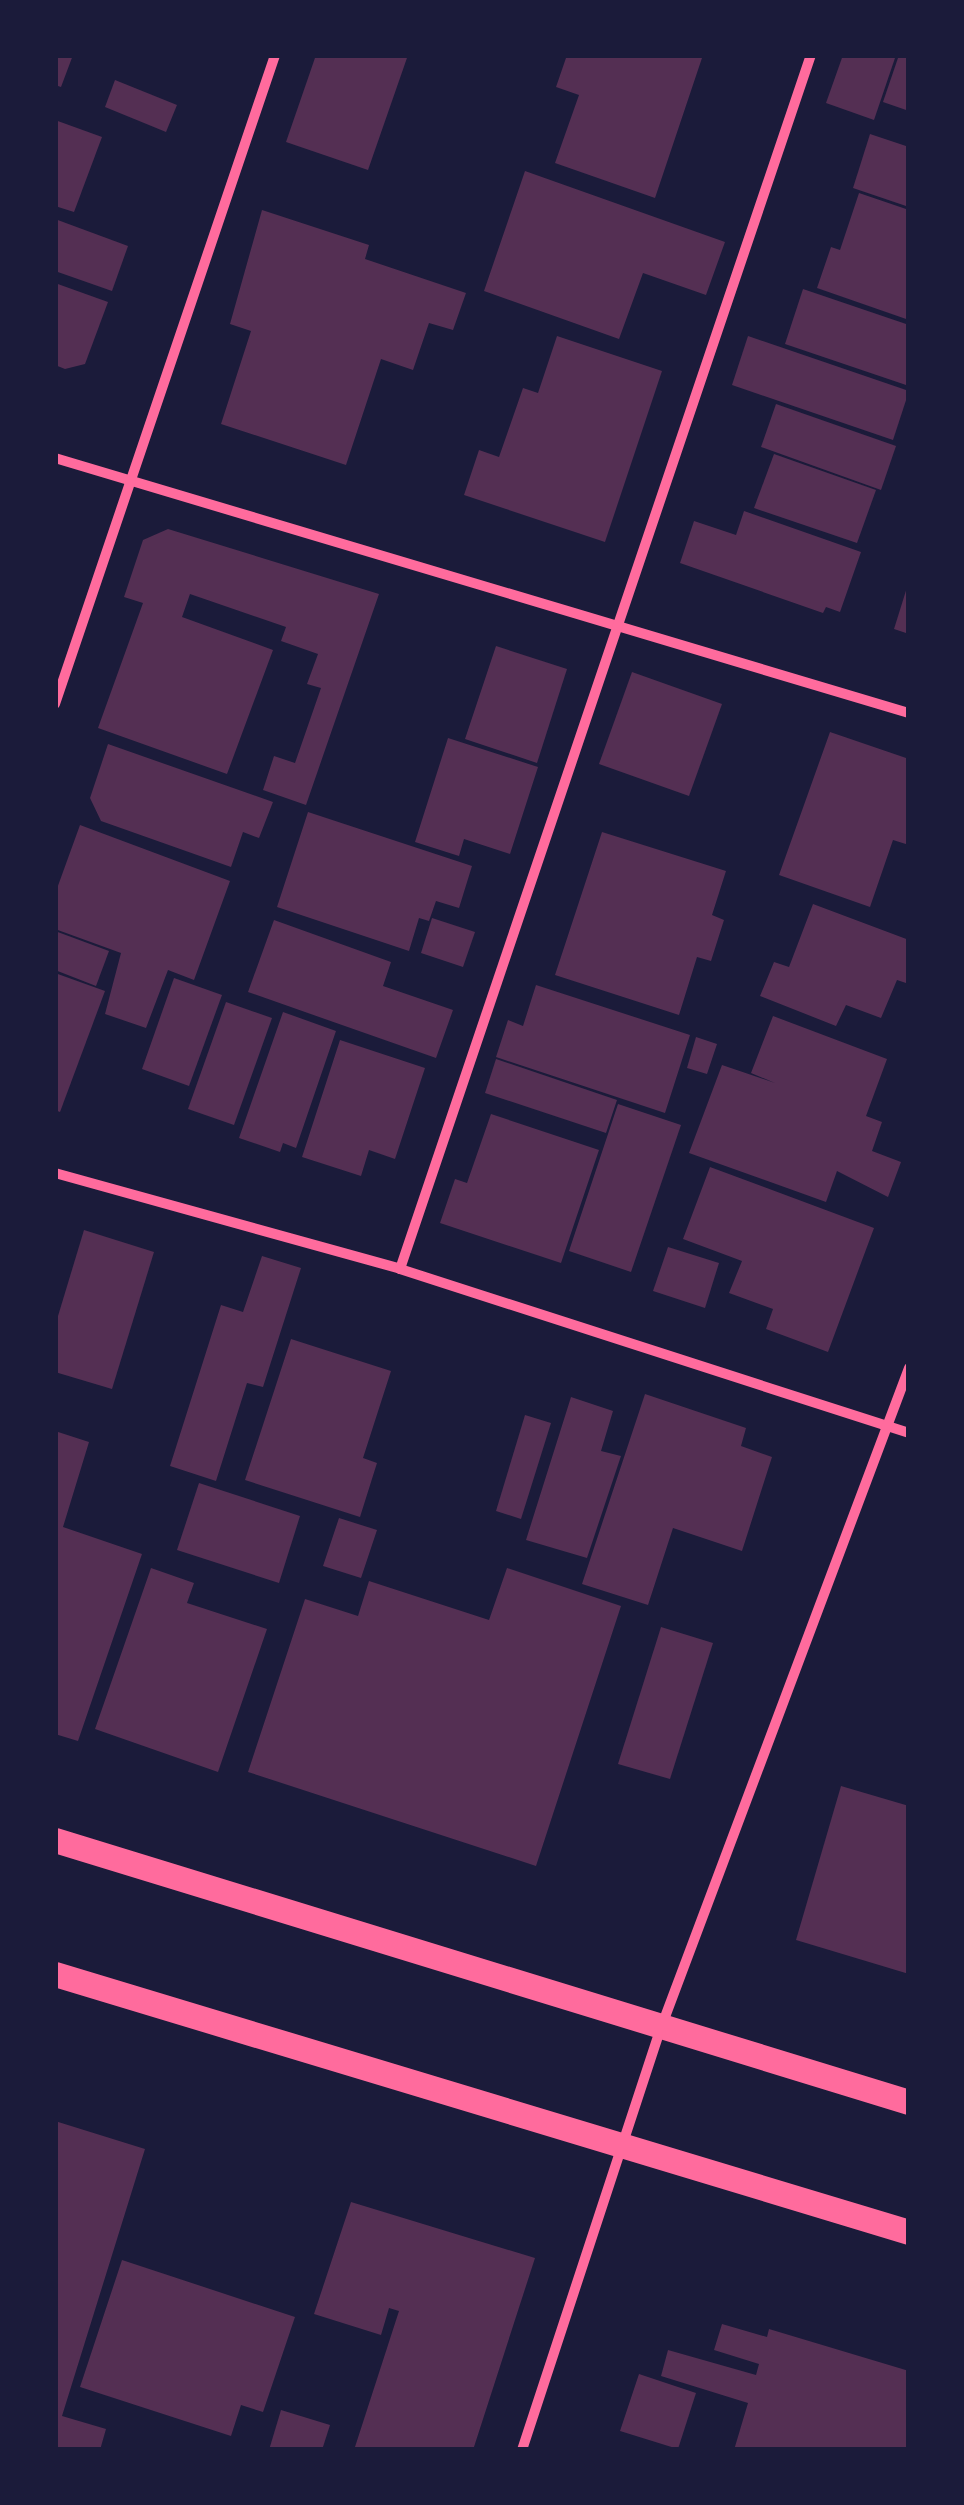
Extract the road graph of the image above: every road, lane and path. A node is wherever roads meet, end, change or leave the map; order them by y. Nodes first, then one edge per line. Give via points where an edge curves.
1 (275, 55) edge
2 (811, 55) edge
3 (55, 458) edge
4 (130, 482) junction
5 (617, 627) junction
6 (55, 704) edge
7 (909, 713) edge
8 (55, 1173) edge
9 (400, 1269) junction
10 (909, 1368) edge
11 (890, 1428) junction
12 (909, 1433) edge
13 (55, 1840) edge
14 (55, 1974) edge
15 (662, 2025) junction
16 (909, 2102) edge
17 (624, 2143) junction
18 (909, 2232) edge
19 (522, 2450) edge

1 - 4 street
2 - 5 street
3 - 4 street
4 - 5 street
4 - 6 street
5 - 7 street
5 - 9 street
8 - 9 street
9 - 11 street
10 - 11 street
11 - 12 street
11 - 15 street
13 - 15 main road
14 - 17 main road
15 - 16 main road
15 - 17 street
17 - 18 main road
17 - 19 street

